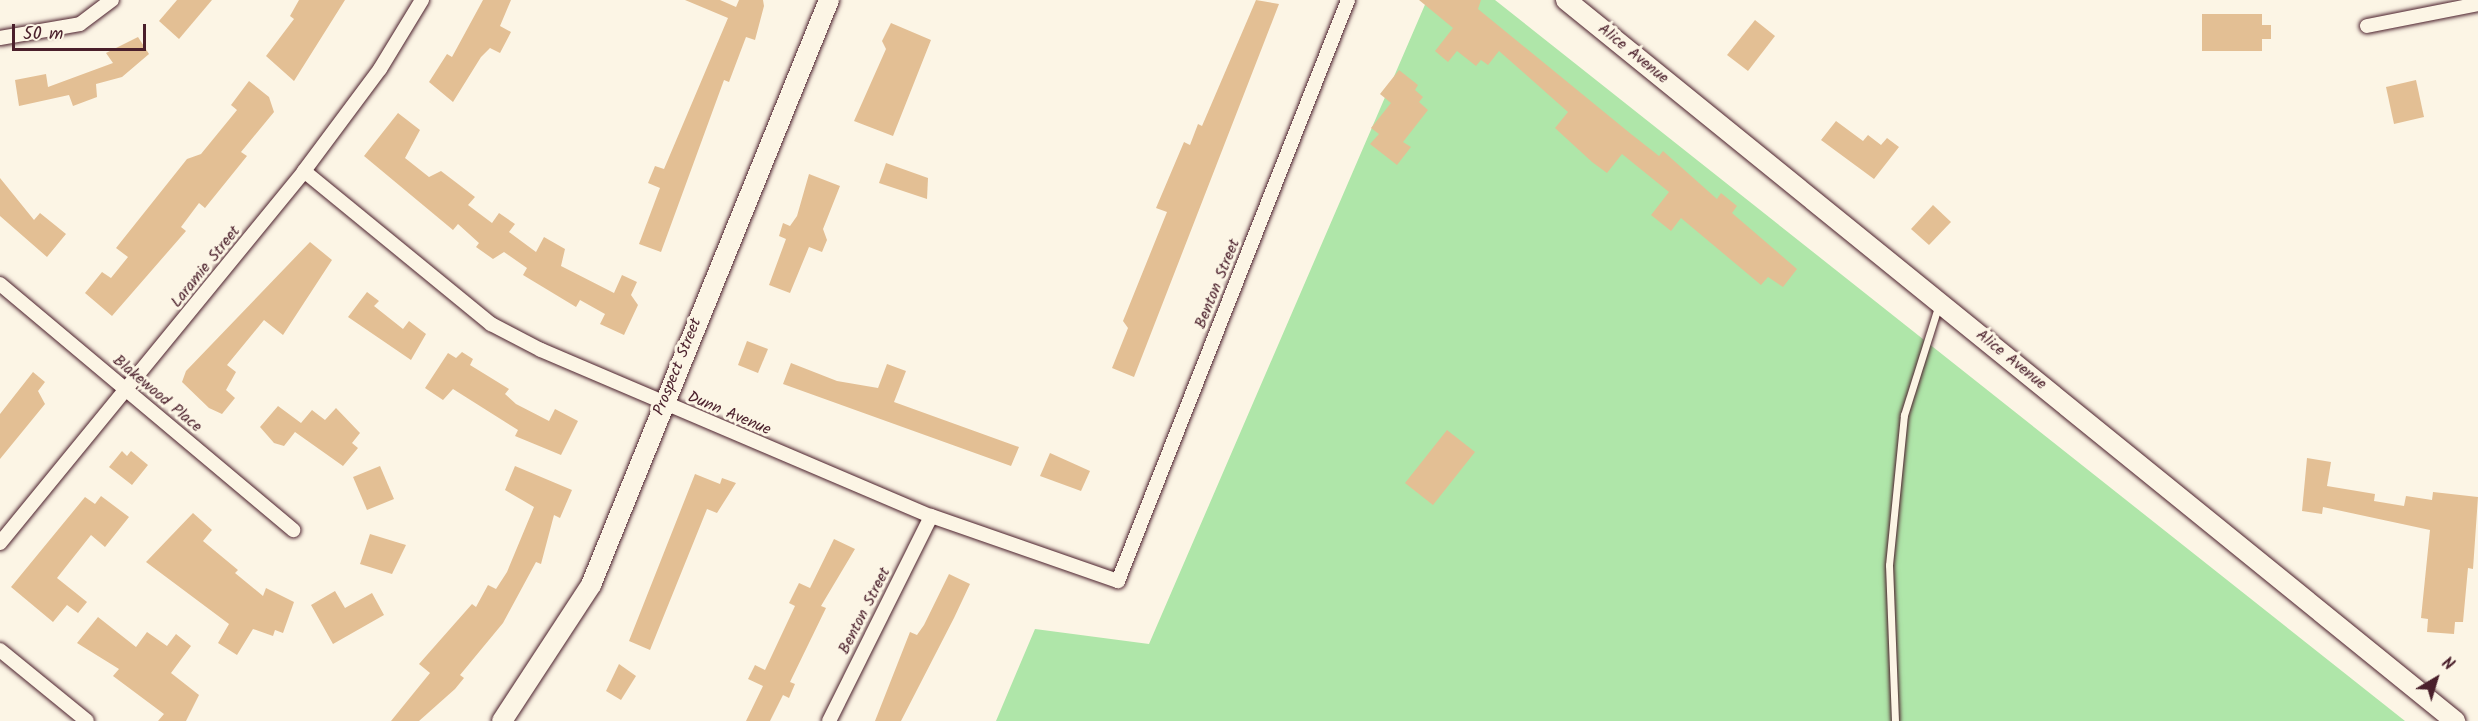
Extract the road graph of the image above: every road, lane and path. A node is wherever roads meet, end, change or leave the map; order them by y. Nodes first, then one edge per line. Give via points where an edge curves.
1 (112, 0) edge
2 (422, 0) edge
3 (830, 0) edge
4 (1348, 0) edge
5 (1566, 0) edge
6 (2478, 4) edge
7 (2367, 26) dead end
8 (0, 38) edge
9 (304, 171) junction
10 (0, 284) edge
11 (1940, 302) junction
12 (128, 390) junction
13 (663, 404) junction
14 (931, 516) junction
15 (293, 530) dead end
16 (0, 543) edge
17 (1118, 581) joint
18 (0, 650) edge
19 (87, 721) edge
20 (502, 721) edge
21 (829, 721) edge
22 (1895, 721) edge
23 (2455, 721) edge

1 - 8 street via 80,24
2 - 9 street, Laramie Street via 380,69
3 - 13 street, Prospect Street
4 - 17 street, Benton Street
5 - 11 street, Alice Avenue
6 - 7 street
9 - 12 street, Laramie Street
9 - 13 street, Dunn Avenue via 490,324
10 - 12 street, Blakewood Place
11 - 22 lane via 1904,415 1889,565
11 - 23 street, Alice Avenue
12 - 15 street, Blakewood Place
12 - 16 street, Laramie Street
13 - 14 street, Dunn Avenue
13 - 20 street, Prospect Street via 591,585
14 - 17 street, Dunn Avenue
14 - 21 street, Benton Street
18 - 19 street

